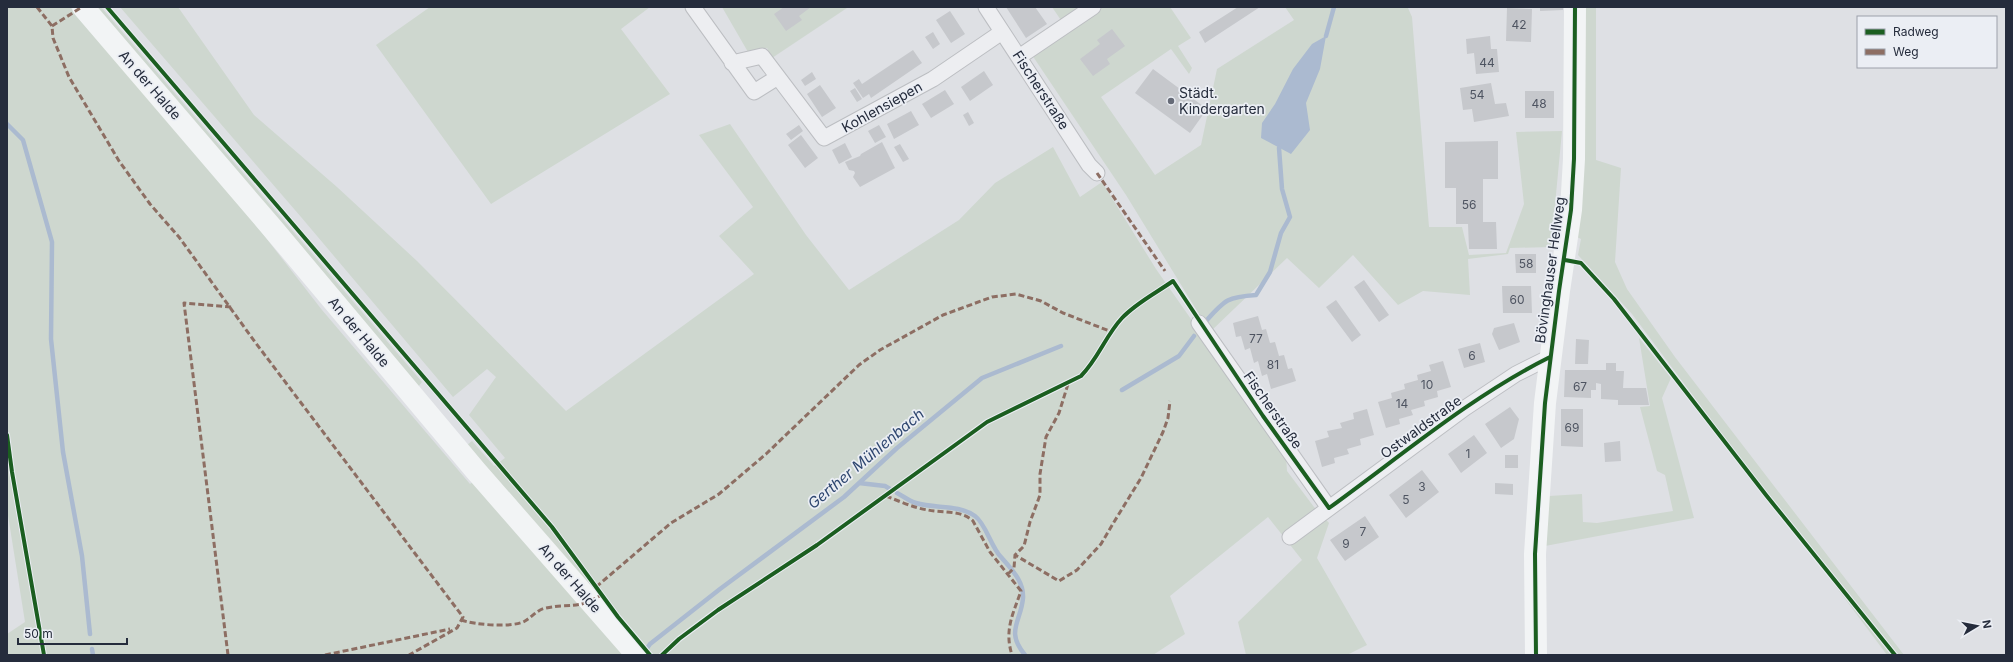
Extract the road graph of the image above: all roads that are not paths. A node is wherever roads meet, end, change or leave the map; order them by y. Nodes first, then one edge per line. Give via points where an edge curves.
1 (83, 7) edge
2 (693, 7) edge
3 (986, 7) edge
4 (1093, 7) edge
5 (1575, 7) edge
6 (1002, 32) junction
7 (1019, 57) junction
8 (732, 63) junction
9 (778, 77) junction
10 (1097, 173) dead end
11 (1199, 323) dead end
12 (1550, 357) junction
13 (1329, 508) junction
14 (1290, 537) dead end
15 (637, 655) edge
16 (1536, 655) edge

1 - 15 street, An der Halde via 476,471
2 - 8 street
3 - 6 street, Fischerstraße
4 - 7 street
5 - 12 street, Bövinghauser Hellweg via 1571,210
6 - 7 street, Fischerstraße
6 - 9 street, Kohlensiepen via 933,79 824,138
7 - 10 street, Fischerstraße via 1089,165
8 - 9 street via 762,56
8 - 9 street via 754,92
11 - 13 street, Fischerstraße
12 - 13 street, Ostwaldstraße via 1516,374 1465,408
12 - 16 street, Bövinghauser Hellweg via 1535,554
13 - 14 street, Ostwaldstraße

